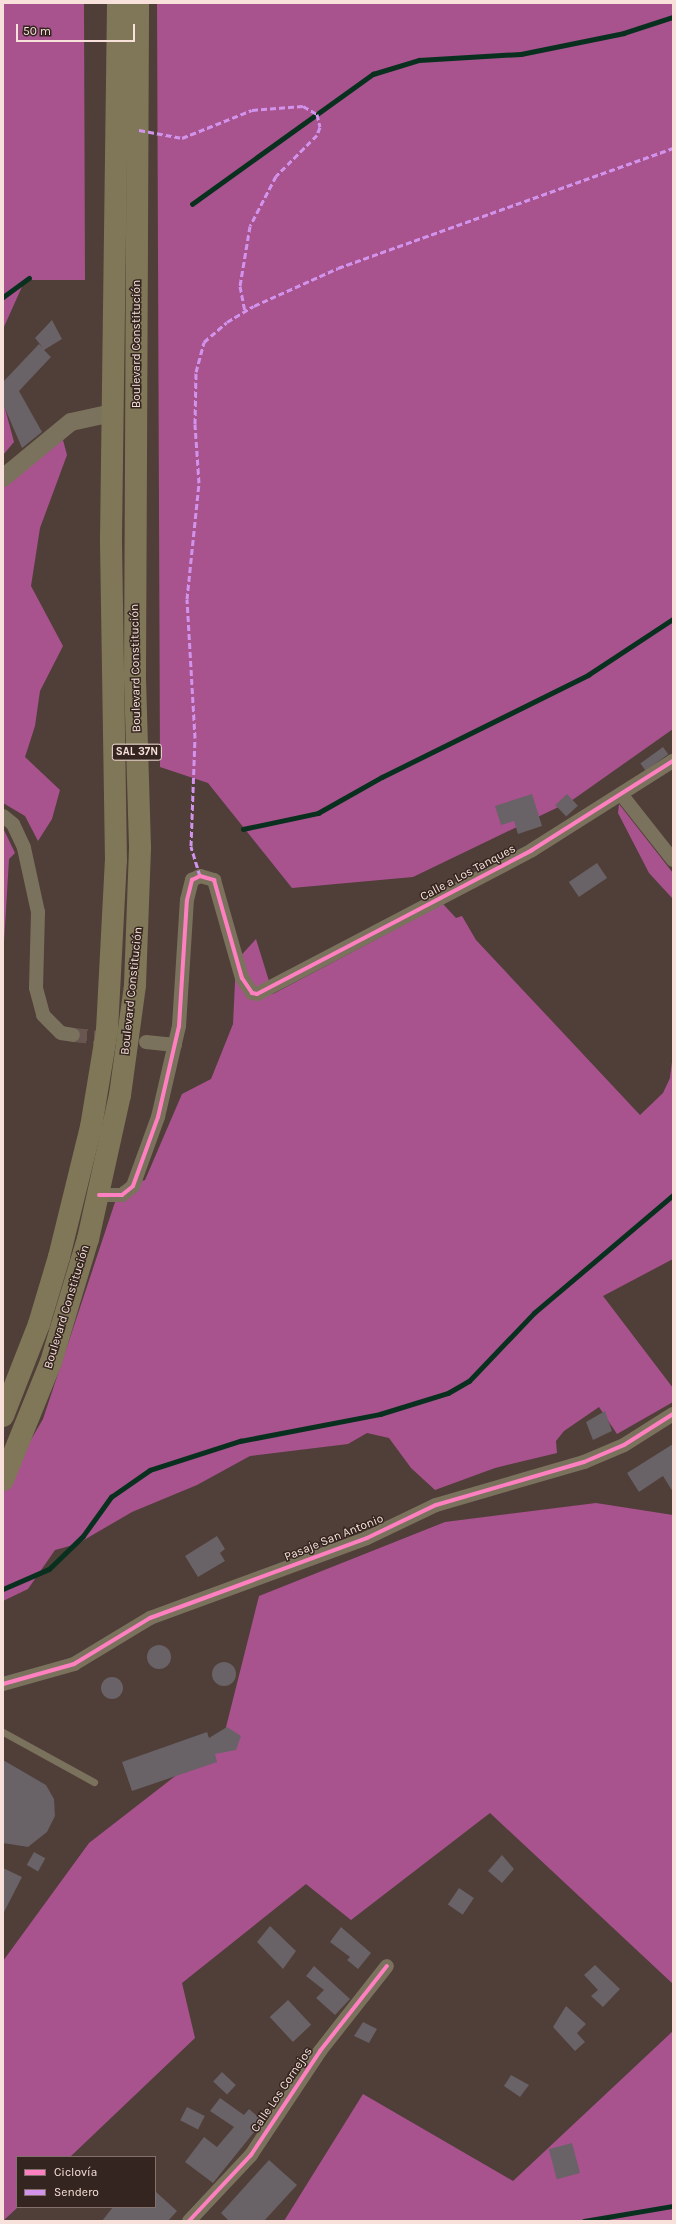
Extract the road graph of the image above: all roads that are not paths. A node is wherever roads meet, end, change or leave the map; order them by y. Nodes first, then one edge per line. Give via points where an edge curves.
1 (118, 3) edge
2 (138, 3) edge
3 (112, 413) junction
4 (3, 478) edge
5 (673, 761) edge
6 (621, 794) junction
7 (3, 816) edge
8 (673, 860) edge
9 (73, 1035) tunnel mouth
10 (146, 1042) dead end
11 (175, 1045) junction
12 (99, 1195) junction
13 (673, 1414) edge
14 (3, 1416) edge
15 (3, 1480) edge
16 (3, 1684) edge
17 (3, 1732) edge
18 (94, 1782) dead end
19 (387, 1966) dead end
20 (189, 2221) edge

1 - 3 highway, Boulevard Constitución / SAL 37N
2 - 12 highway, Boulevard Constitución / SAL 37N via 135,677 139,933 130,1032
3 - 4 street via 71,422
3 - 14 highway, Boulevard Constitución / SAL 37N via 116,861 108,1030 91,1127 61,1250 39,1324
5 - 6 street, Calle a Los Tanques
6 - 8 street
6 - 11 street, Calle a Los Tanques via 532,850 265,992 252,993 246,987 221,896 214,880 200,876 188,889
7 - 9 street via 19,836 38,912 36,988 43,1015 61,1033
10 - 11 street
11 - 12 street via 158,1117 133,1186 122,1195
12 - 15 highway, Boulevard Constitución / SAL 37N via 51,1362
13 - 16 street, Pasaje San Antonio via 624,1445 584,1462 436,1505 366,1538 150,1618 74,1664
17 - 18 lane
19 - 20 street, Calle Los Cornejos via 320,2052 252,2155

